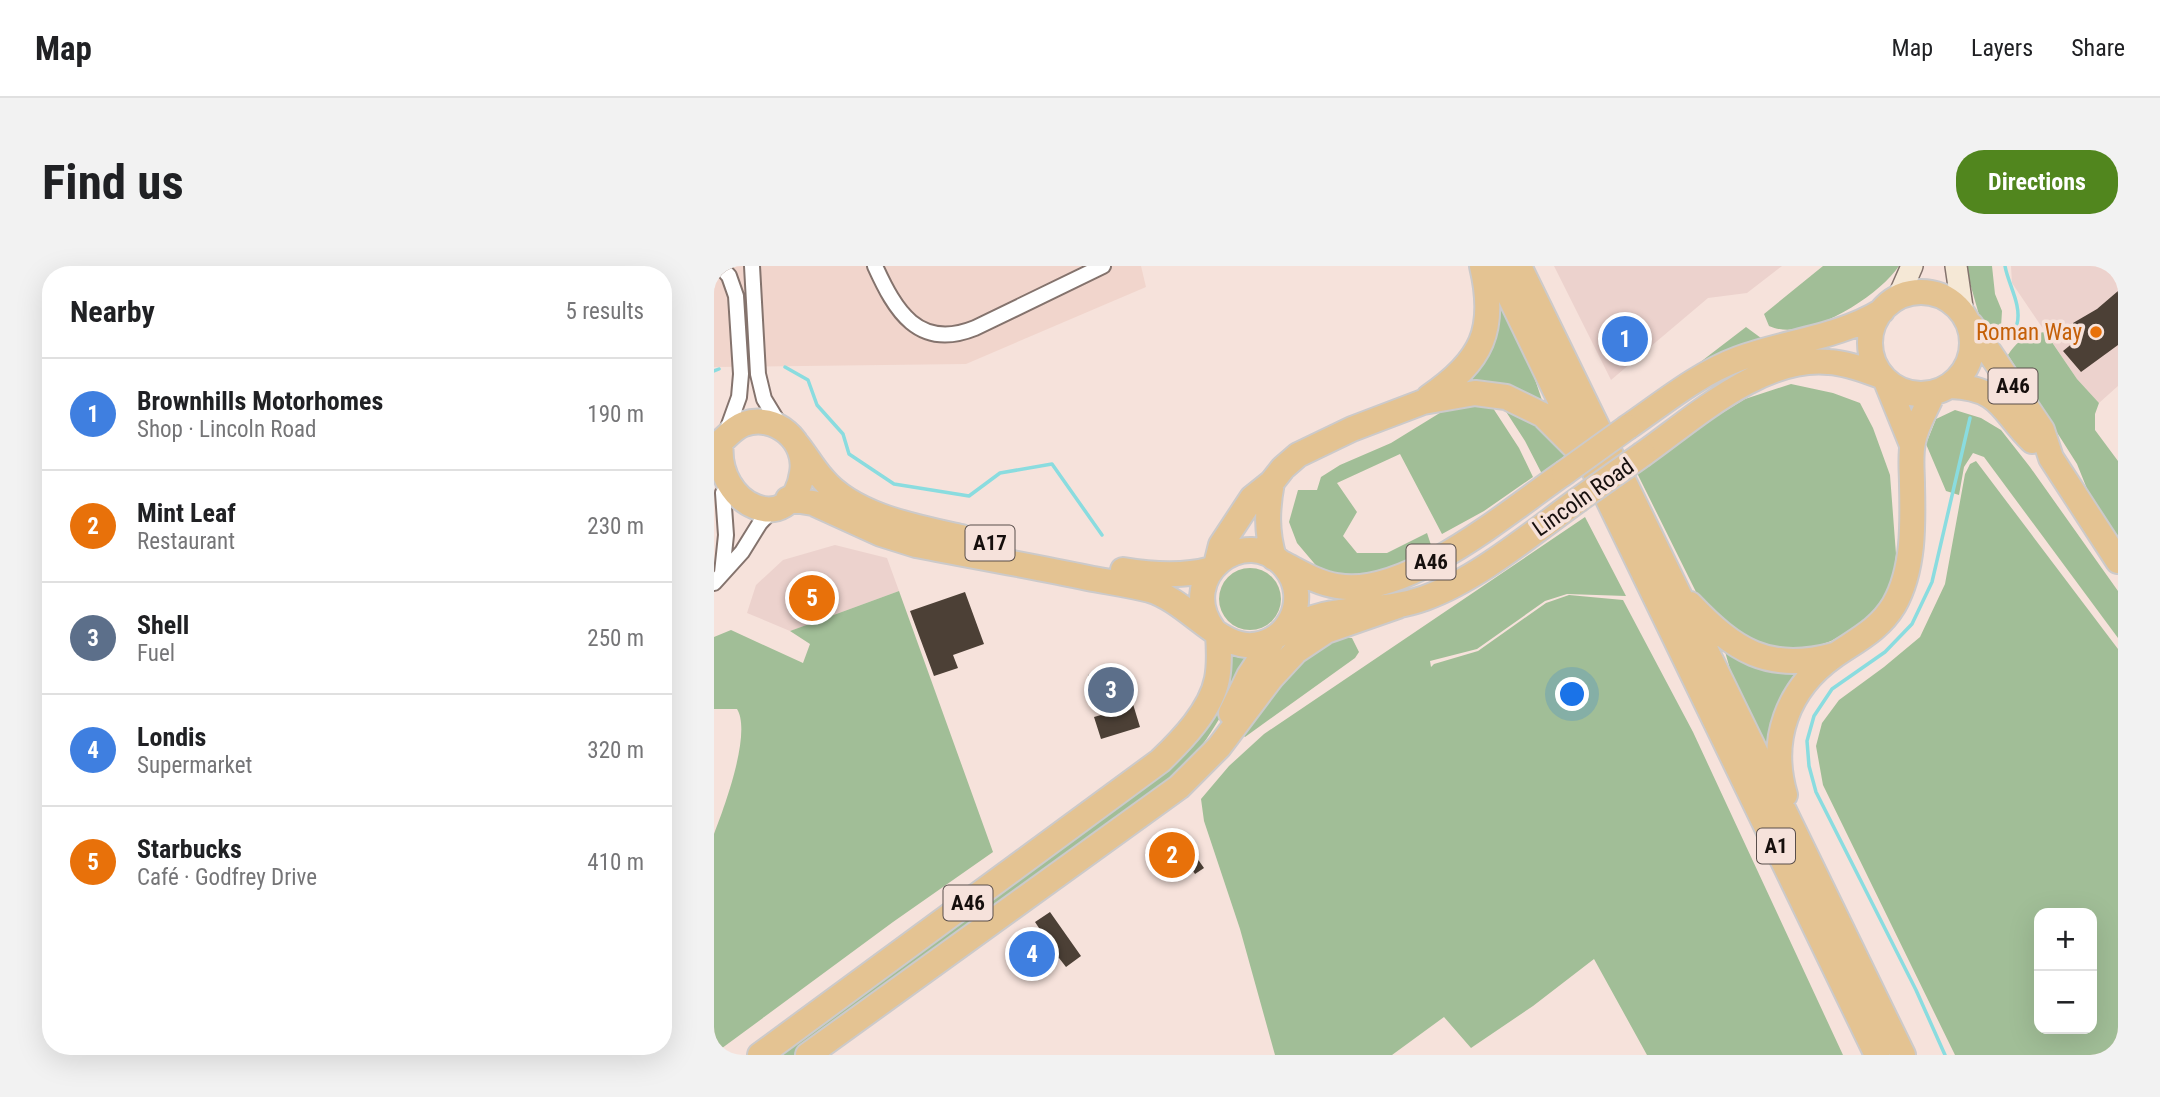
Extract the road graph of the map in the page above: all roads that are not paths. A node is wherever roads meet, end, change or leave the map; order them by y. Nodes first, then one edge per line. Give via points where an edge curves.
1 (720, 266) edge
2 (738, 266) edge
3 (752, 266) edge
4 (875, 266) edge
5 (1103, 266) edge
6 (1482, 266) edge
7 (1495, 266) edge
8 (1519, 266) edge
9 (1912, 266) edge
10 (1956, 266) edge
11 (1890, 304) junction
12 (1964, 316) junction
13 (1884, 378) junction
14 (1941, 390) junction
15 (1423, 402) junction
16 (789, 436) junction
17 (720, 442) edge
18 (1912, 445) junction
19 (2051, 458) junction
20 (1593, 467) junction
21 (1272, 482) junction
22 (720, 490) edge
23 (781, 503) junction
24 (1278, 561) junction
25 (2118, 561) edge
26 (1214, 567) junction
27 (718, 578) edge
28 (1675, 588) junction
29 (1398, 606) junction
30 (1216, 631) junction
31 (1277, 636) junction
32 (1837, 654) junction
33 (1199, 767) junction
34 (1803, 852) junction
35 (760, 1055) edge
36 (808, 1055) edge
37 (1878, 1055) edge
38 (1903, 1055) edge

1 - 2 street
1 - 17 street via 736,296 741,374 738,397
3 - 16 street via 756,350 764,400
4 - 5 street via 903,316 927,331 945,334 975,328
6 - 15 highway via 1488,308 1479,348 1454,380
7 - 20 highway, A1
8 - 28 highway, A1
9 - 11 main road
10 - 12 main road
11 - 12 highway via 1910,293 1930,293 1948,300
11 - 13 highway via 1873,326 1870,343 1873,361
11 - 24 highway, Lincoln Road / A46, bridge via 1851,327 1758,352 1696,379 1459,547 1420,568 1367,587 1338,587
12 - 14 highway via 1972,338 1970,359 1964,371
12 - 19 highway, A46 via 2042,430
13 - 14 highway via 1908,393
13 - 18 highway
13 - 29 highway, Lincoln Road / A46, bridge via 1828,361 1786,366 1755,377 1459,582
14 - 18 highway via 1918,424
14 - 19 highway, A46 via 1978,390 2000,402
15 - 20 highway via 1475,393 1520,401 1544,415
15 - 21 highway via 1320,443 1298,455
16 - 17 highway via 766,422 749,423
16 - 23 highway via 802,458 802,473 797,487
16 - 26 highway, A17 via 831,487 892,520 1139,573 1185,574
17 - 22 highway via 714,466
18 - 32 highway via 1910,546 1899,595 1876,628
19 - 25 highway, A46
20 - 37 highway, A1
21 - 24 highway via 1269,539
21 - 26 highway via 1252,498 1219,550
22 - 23 highway via 744,508 760,510
22 - 27 street via 726,535
23 - 27 street
23 - 30 highway, A17 via 813,503 860,526 916,545 1150,590
24 - 26 highway via 1261,552 1245,551
24 - 31 highway via 1293,580 1297,599 1293,616
26 - 30 highway via 1202,596 1205,613
28 - 32 highway via 1722,636 1747,651 1794,661
28 - 34 highway, A1
29 - 31 highway, Lincoln Road / A46 via 1328,612 1300,621
29 - 33 highway, A46 via 1326,631 1296,650
30 - 31 highway via 1243,645 1257,645
30 - 35 highway, A46 via 1219,664 1211,695 1174,748 1155,766
31 - 33 highway, A46 via 1249,676
32 - 34 highway via 1800,687 1787,710 1780,738 1779,768
33 - 36 highway, A46 via 1179,787
34 - 38 highway, A1

